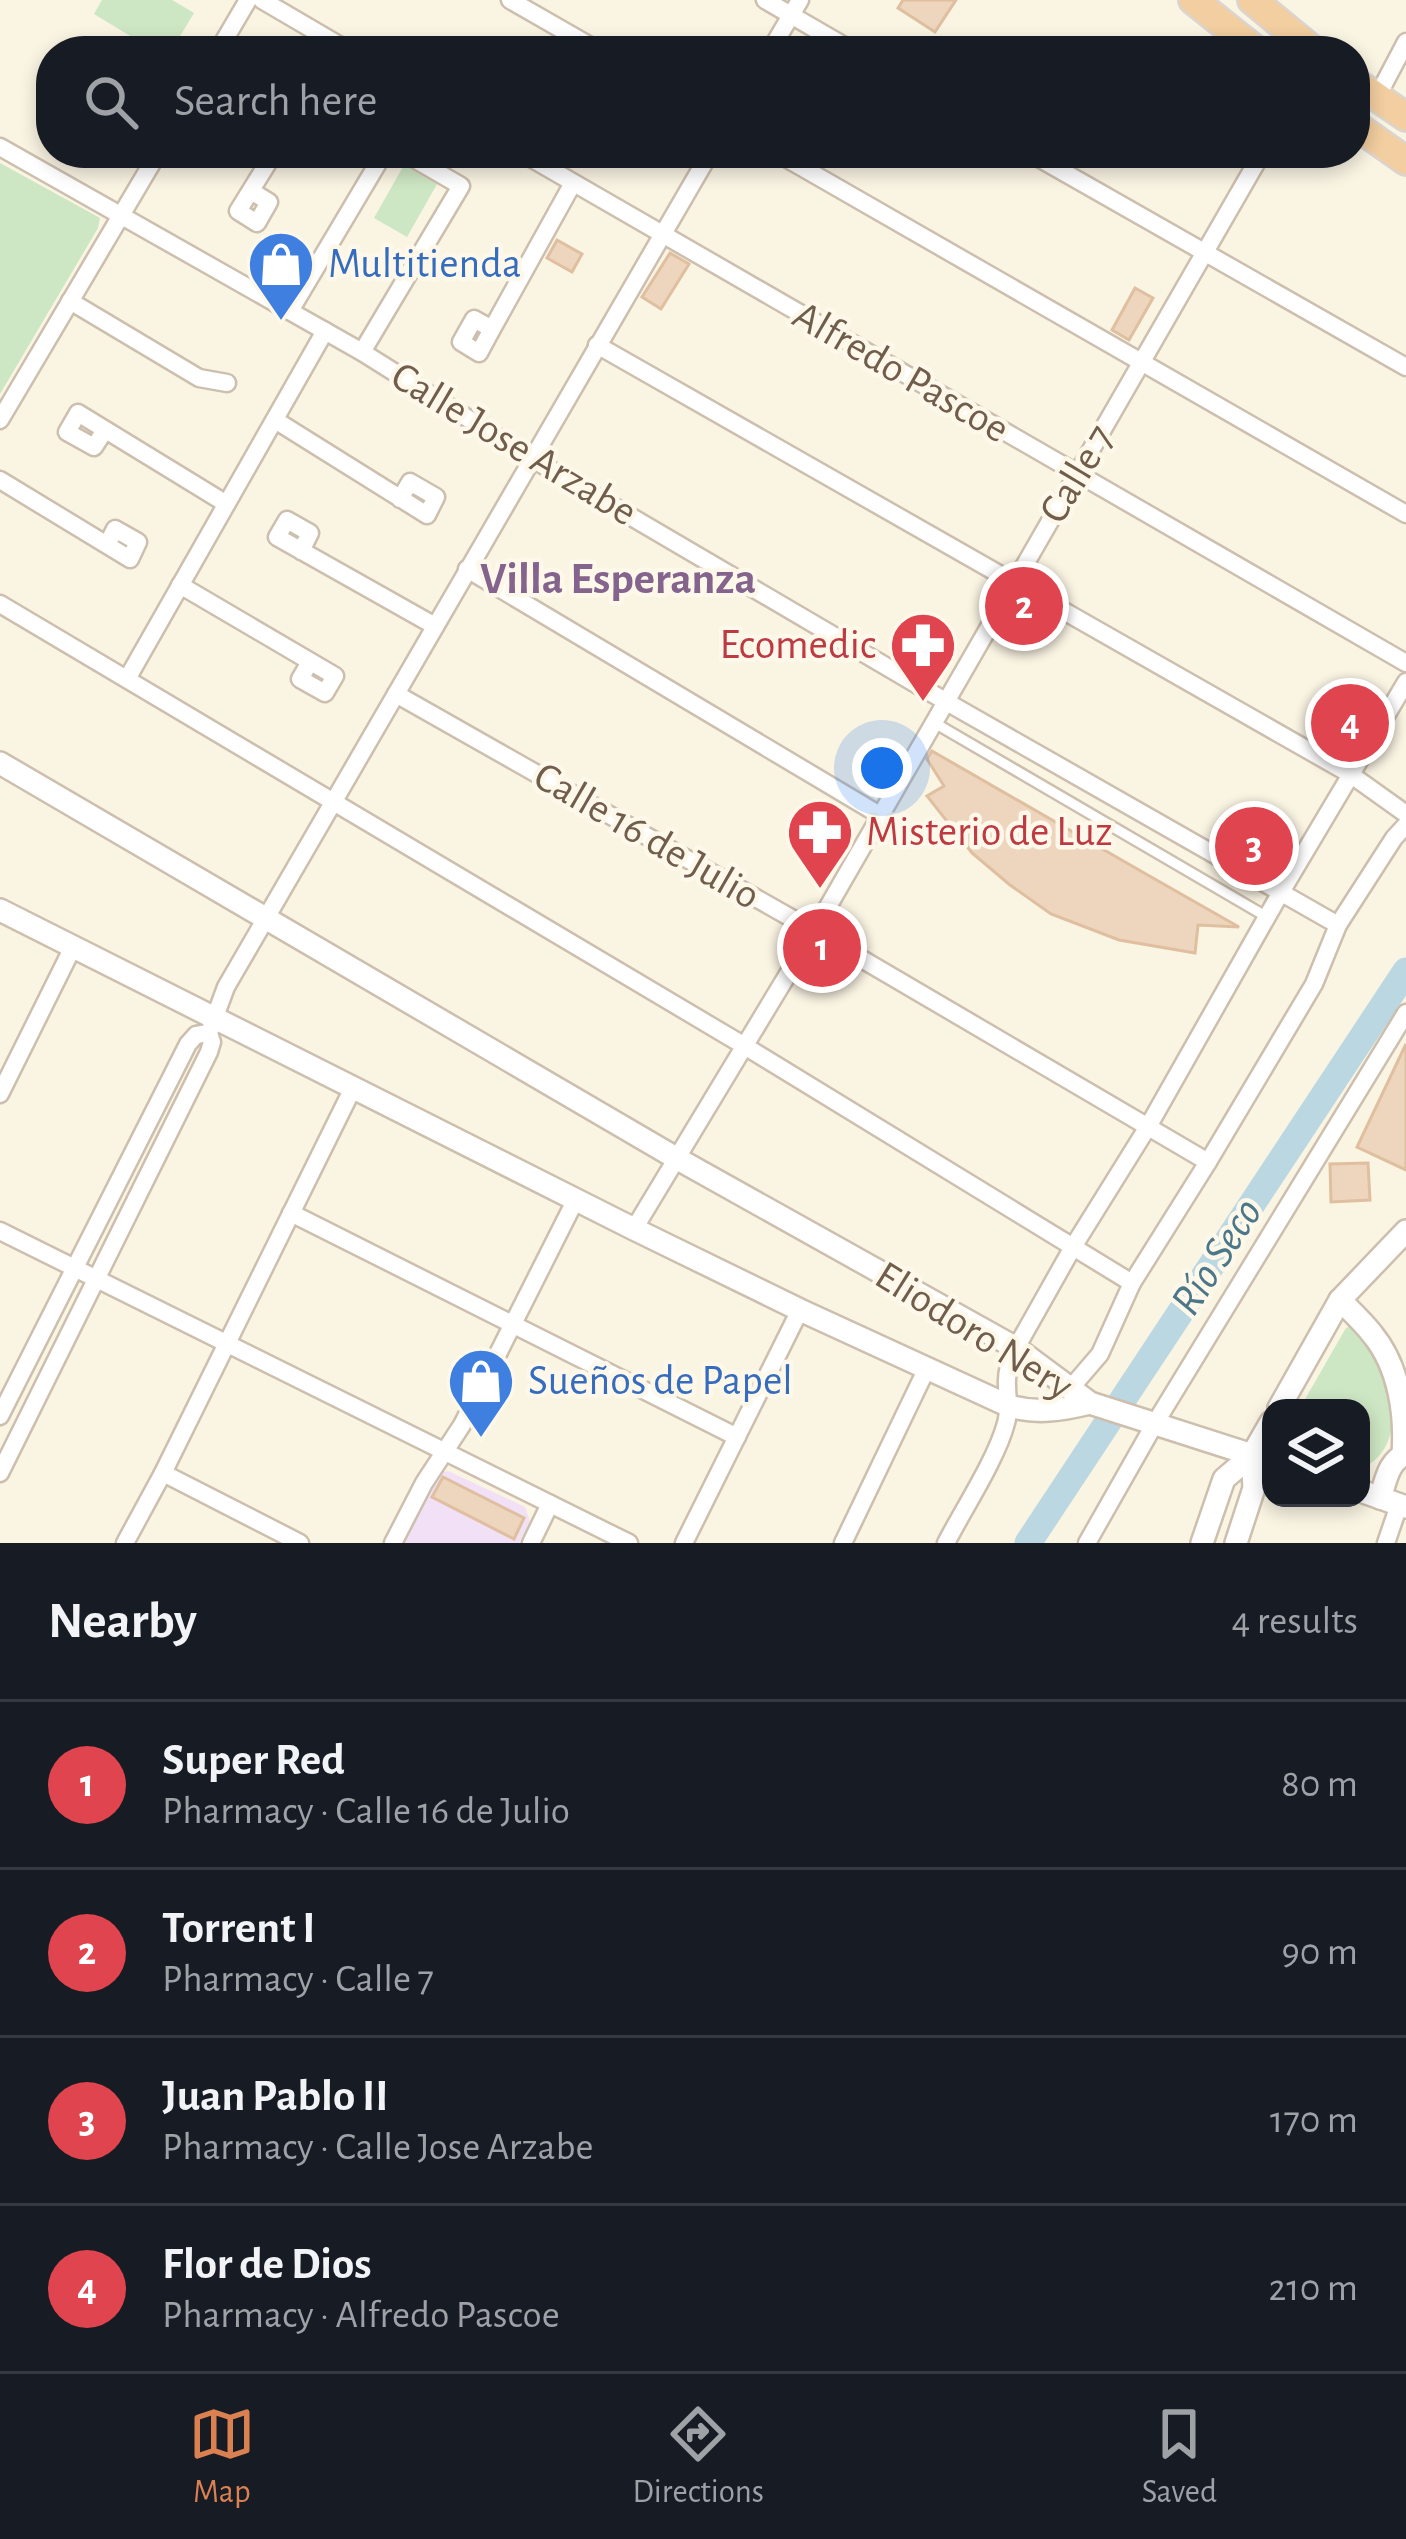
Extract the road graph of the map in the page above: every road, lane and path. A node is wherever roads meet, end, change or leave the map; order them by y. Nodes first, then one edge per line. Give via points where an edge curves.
1 (248, 0) edge
2 (262, 0) edge
3 (510, 0) edge
4 (765, 0) edge
5 (1193, 0) edge
6 (1252, 0) edge
7 (796, 8) edge
8 (227, 36) edge
9 (320, 36) edge
10 (573, 36) edge
11 (779, 36) edge
12 (833, 36) edge
13 (1238, 36) edge
14 (1296, 36) edge
15 (1406, 42) edge
16 (1370, 84) edge
17 (1370, 92) edge
18 (1406, 117) edge
19 (1370, 136) edge
20 (0, 147) edge
21 (1406, 161) edge
22 (36, 167) edge
23 (38, 168) edge
24 (149, 168) edge
25 (265, 168) edge
26 (375, 168) edge
27 (430, 168) edge
28 (548, 168) edge
29 (701, 168) edge
30 (803, 168) edge
31 (1056, 168) edge
32 (1254, 168) edge
33 (573, 183) junction
34 (251, 191) dead end
35 (122, 214) junction
36 (662, 232) junction
37 (1205, 254) junction
38 (70, 301) junction
39 (290, 310) junction
40 (492, 329) dead end
41 (325, 332) junction
42 (597, 345) junction
43 (362, 352) junction
44 (1142, 364) junction
45 (1406, 367) edge
46 (227, 383) dead end
47 (0, 420) edge
48 (275, 420) junction
49 (105, 430) dead end
50 (531, 458) junction
51 (1076, 474) junction
52 (0, 480) edge
53 (400, 499) dead end
54 (225, 503) junction
55 (1406, 514) edge
56 (107, 545) dead end
57 (301, 551) dead end
58 (467, 569) junction
59 (1013, 583) junction
60 (179, 585) junction
61 (0, 604) edge
62 (435, 626) junction
63 (310, 662) dead end
64 (1406, 663) edge
65 (127, 679) junction
66 (1406, 682) edge
67 (396, 694) junction
68 (946, 701) junction
69 (933, 722) junction
70 (0, 764) edge
71 (1350, 774) junction
72 (332, 803) junction
73 (878, 814) junction
74 (1406, 814) edge
75 (1406, 825) edge
76 (1281, 892) junction
77 (0, 910) edge
78 (1267, 916) junction
79 (265, 919) junction
80 (1338, 926) junction
81 (814, 931) junction
82 (73, 947) junction
83 (1406, 1012) edge
84 (211, 1025) junction
85 (743, 1045) junction
86 (5, 1072) edge
87 (353, 1088) junction
88 (0, 1094) edge
89 (1149, 1125) junction
90 (676, 1158) junction
91 (1208, 1162) junction
92 (576, 1199) junction
93 (291, 1213) junction
94 (634, 1229) junction
95 (0, 1231) edge
96 (1406, 1231) edge
97 (1073, 1246) junction
98 (74, 1268) junction
99 (96, 1279) junction
100 (1132, 1283) junction
101 (1340, 1300) junction
102 (800, 1310) junction
103 (513, 1324) junction
104 (228, 1342) junction
105 (1016, 1348) junction
106 (927, 1368) junction
107 (1070, 1388) junction
108 (1284, 1399) edge
109 (1093, 1404) junction
110 (1009, 1406) junction
111 (0, 1416) edge
112 (1147, 1422) junction
113 (737, 1437) junction
114 (445, 1451) junction
115 (1405, 1454) edge
116 (1262, 1458) edge
117 (0, 1473) edge
118 (163, 1473) junction
119 (1387, 1500) edge
120 (550, 1504) junction
121 (125, 1543) edge
122 (300, 1543) edge
123 (393, 1543) edge
124 (531, 1543) edge
125 (629, 1543) edge
126 (684, 1543) edge
127 (843, 1543) edge
128 (946, 1543) edge
129 (1087, 1543) edge
130 (1202, 1543) edge
131 (1236, 1543) edge
132 (1386, 1543) edge

1 - 8 street
2 - 9 street
3 - 10 street
4 - 7 street
5 - 13 highway
6 - 14 highway
7 - 11 street
7 - 12 street
15 - 16 street
17 - 18 highway
19 - 21 highway
20 - 22 street, Calle Jose Arzabe
23 - 35 street, Calle Jose Arzabe
24 - 35 street
25 - 34 street
26 - 39 street
27 - 43 street via 461,186
28 - 33 street, Alfredo Pascoe
29 - 36 street
30 - 44 street
31 - 37 street
32 - 37 street, Calle 7
33 - 36 street, Alfredo Pascoe
33 - 40 street
35 - 38 street
35 - 39 street, Calle Jose Arzabe
36 - 42 street
36 - 51 street, Alfredo Pascoe
37 - 44 street, Calle 7
37 - 45 street
38 - 46 street via 200,378
38 - 47 street
39 - 41 street, Calle Jose Arzabe
41 - 43 street, Calle Jose Arzabe
41 - 48 street
42 - 50 street
42 - 59 street
43 - 50 street, Calle Jose Arzabe
44 - 51 street, Calle 7
44 - 55 street
48 - 53 street
48 - 54 street
49 - 54 street
50 - 58 street
50 - 68 street, Calle Jose Arzabe
51 - 59 street, Calle 7
51 - 64 street, Alfredo Pascoe
52 - 56 street
54 - 60 street
57 - 62 street
58 - 62 street
58 - 73 street
59 - 68 street, Calle 7
59 - 71 street
60 - 63 street
60 - 65 street
61 - 65 street
62 - 67 street
65 - 72 street
66 - 71 street
67 - 72 street
67 - 81 street, Calle 16 de Julio
68 - 69 street, Calle 7
68 - 76 street, Calle Jose Arzabe
69 - 73 street, Calle 7
69 - 78 lane
70 - 79 street, Eliodoro Nery
71 - 74 street
71 - 76 street
72 - 79 street
72 - 85 street
73 - 81 street, Calle 7
75 - 80 street
76 - 78 street
76 - 80 street, Calle Jose Arzabe
77 - 82 street, Eliodoro Nery
78 - 89 street
79 - 84 street
79 - 90 street, Eliodoro Nery
80 - 91 street via 1314,984
81 - 85 street, Calle 7
81 - 89 street, Calle 16 de Julio
82 - 84 street, Eliodoro Nery
82 - 86 street
83 - 112 street
84 - 87 street, Eliodoro Nery
84 - 98 street via 188,1044
84 - 99 street via 209,1052
85 - 90 street, Calle 7
85 - 97 street
86 - 88 street
87 - 92 street, Eliodoro Nery
87 - 93 street
89 - 91 street, Calle 16 de Julio
89 - 97 street
90 - 94 street, Calle 7
90 - 105 street, Eliodoro Nery
91 - 100 street
92 - 94 street, Eliodoro Nery
92 - 103 street
93 - 103 street
93 - 104 street
94 - 102 street, Eliodoro Nery
95 - 98 street
96 - 101 street
97 - 100 street
97 - 105 street
98 - 99 street
98 - 111 street
99 - 104 street
99 - 117 street
100 - 107 street via 1100,1354
101 - 108 street
101 - 115 street via 1375,1336 1394,1372
102 - 106 street, Eliodoro Nery
102 - 113 street
103 - 113 street
103 - 114 street
104 - 114 street
104 - 118 street
105 - 107 street, Eliodoro Nery
105 - 110 street
106 - 110 street, Eliodoro Nery
106 - 127 street
107 - 109 street, Eliodoro Nery
109 - 110 street, Eliodoro Nery via 1046,1412
109 - 112 street
110 - 128 street via 1000,1441
112 - 116 street
112 - 129 street
113 - 126 street
114 - 120 street
114 - 123 street
115 - 119 street via 1390,1467
116 - 130 street via 1224,1479
116 - 131 street
118 - 121 street
118 - 122 street
119 - 132 street
120 - 124 street
120 - 125 street

